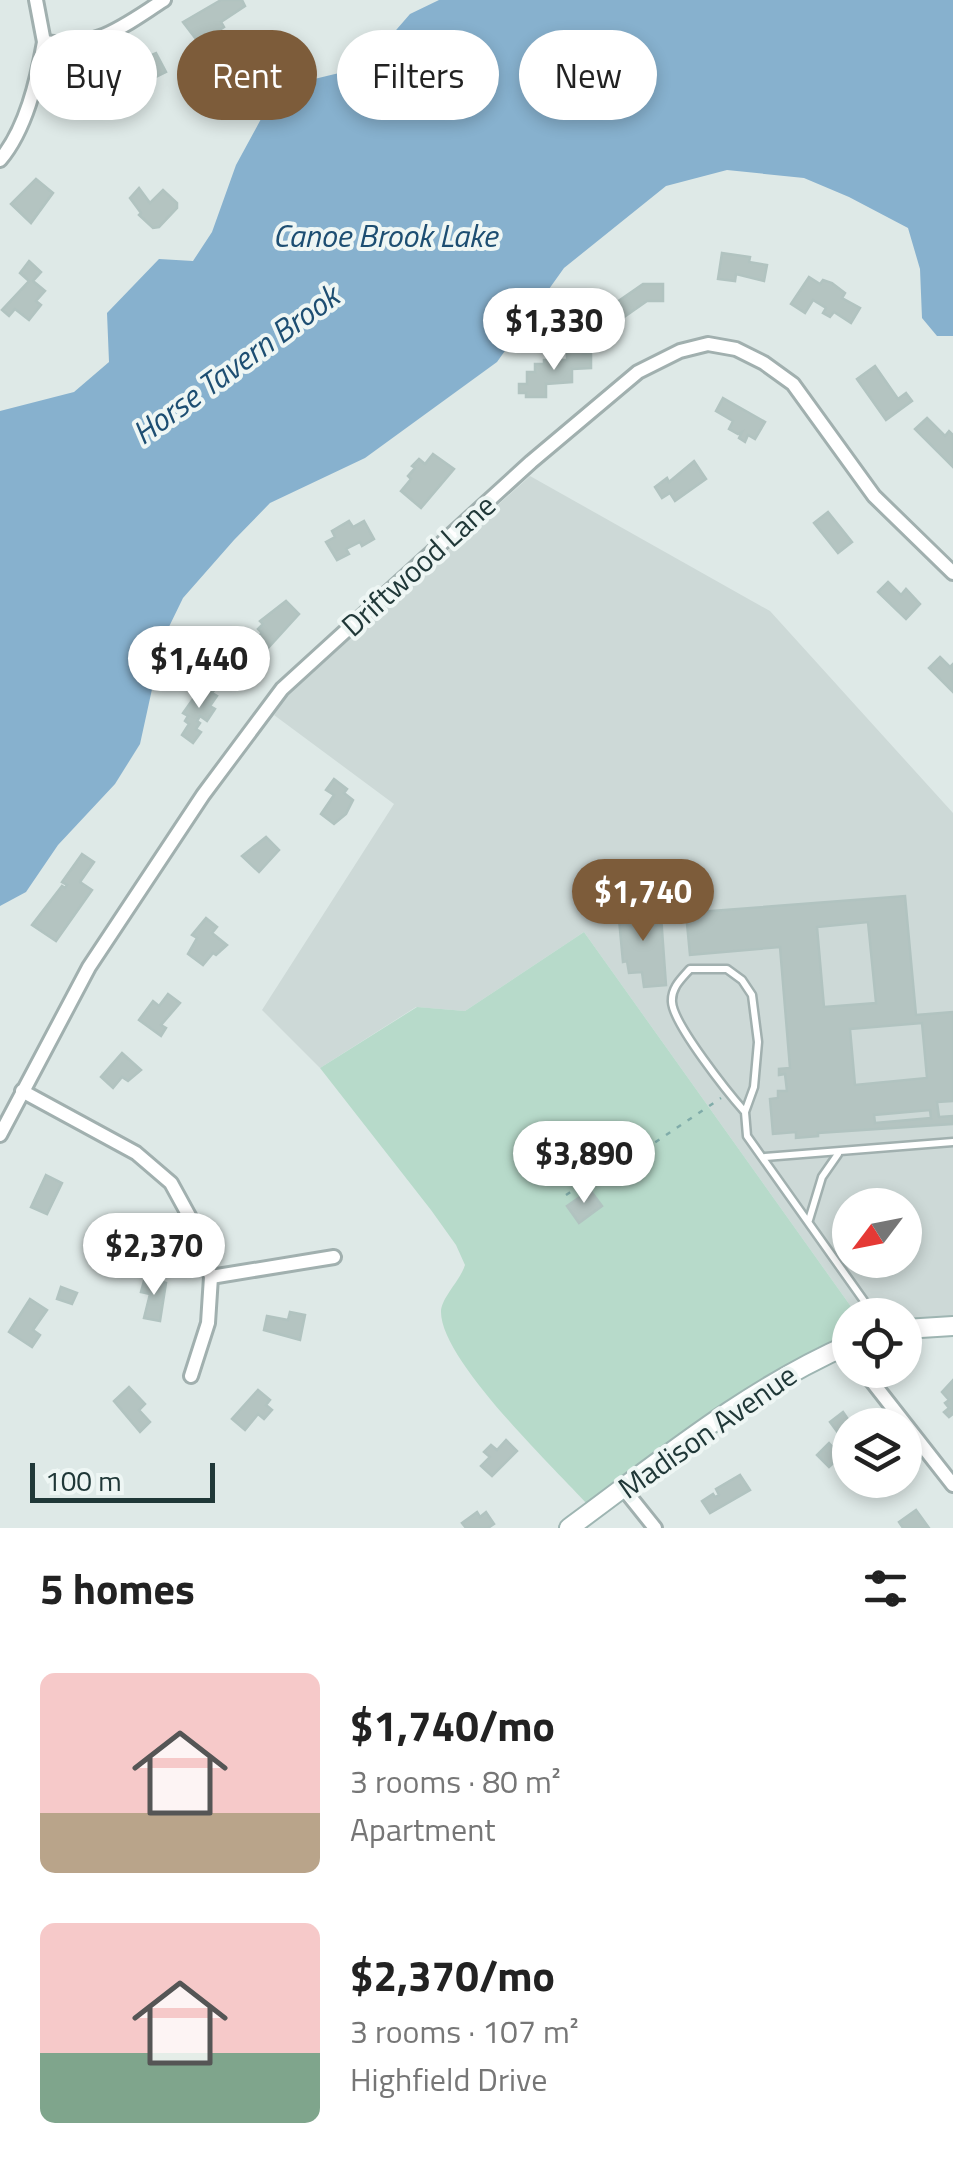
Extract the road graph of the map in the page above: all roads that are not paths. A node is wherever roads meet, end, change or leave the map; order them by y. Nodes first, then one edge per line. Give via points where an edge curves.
1 (36, 0) edge
2 (164, 0) edge
3 (42, 30) edge
4 (115, 30) edge
5 (30, 96) edge
6 (0, 160) edge
7 (953, 573) edge
8 (22, 1090) junction
9 (746, 1112) junction
10 (0, 1135) edge
11 (953, 1142) edge
12 (838, 1153) junction
13 (764, 1157) junction
14 (809, 1220) junction
15 (334, 1257) dead end
16 (211, 1277) junction
17 (862, 1298) edge
18 (953, 1326) edge
19 (922, 1329) edge
20 (832, 1352) edge
21 (191, 1376) dead end
22 (876, 1388) edge
23 (953, 1486) edge
24 (623, 1488) junction
25 (569, 1528) edge
26 (655, 1528) edge

1 - 3 street
2 - 4 street
5 - 6 street
7 - 8 street, Driftwood Lane via 874,496 793,384 764,362 708,344 638,372 282,689 89,967
8 - 10 street, Driftwood Lane
8 - 16 street via 136,1152 172,1183
9 - 9 lane via 758,1042 752,995 727,969 690,969 676,984 678,1020
9 - 13 lane via 747,1136
11 - 12 lane
12 - 13 lane
12 - 14 lane via 822,1177
13 - 14 lane
14 - 17 lane
15 - 16 street
16 - 21 street via 208,1323
18 - 19 street
20 - 24 street, Madison Avenue via 760,1391
22 - 23 street
24 - 25 street, Madison Avenue
24 - 26 street

